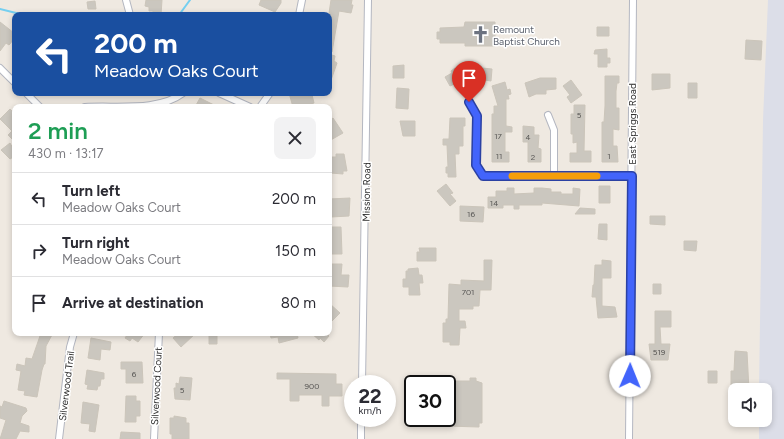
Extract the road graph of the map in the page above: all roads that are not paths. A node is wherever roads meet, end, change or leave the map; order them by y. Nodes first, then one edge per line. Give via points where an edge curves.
1 (126, 0) edge
2 (302, 0) edge
3 (368, 0) edge
4 (634, 0) edge
5 (129, 12) edge
6 (299, 12) edge
7 (0, 68) edge
8 (12, 80) edge
9 (29, 96) edge
10 (178, 96) edge
11 (226, 96) edge
12 (469, 102) dead end
13 (37, 104) edge
14 (158, 104) edge
15 (243, 104) edge
16 (548, 115) dead end
17 (554, 176) junction
18 (632, 176) junction
19 (73, 336) edge
20 (159, 336) edge
21 (362, 375) edge
22 (361, 427) edge
23 (59, 439) edge
24 (154, 439) edge
25 (361, 439) edge
26 (629, 439) edge

1 - 5 street
2 - 6 street
3 - 21 street, Mission Road
4 - 18 street, East Spriggs Road
7 - 8 street
9 - 13 street
10 - 14 street
11 - 15 street
12 - 17 street via 476,114 476,165 482,174
16 - 17 street via 554,130
17 - 18 street
18 - 26 street, East Spriggs Road
19 - 23 street, Silverwood Trail
20 - 24 street, Silverwood Court
22 - 25 street

